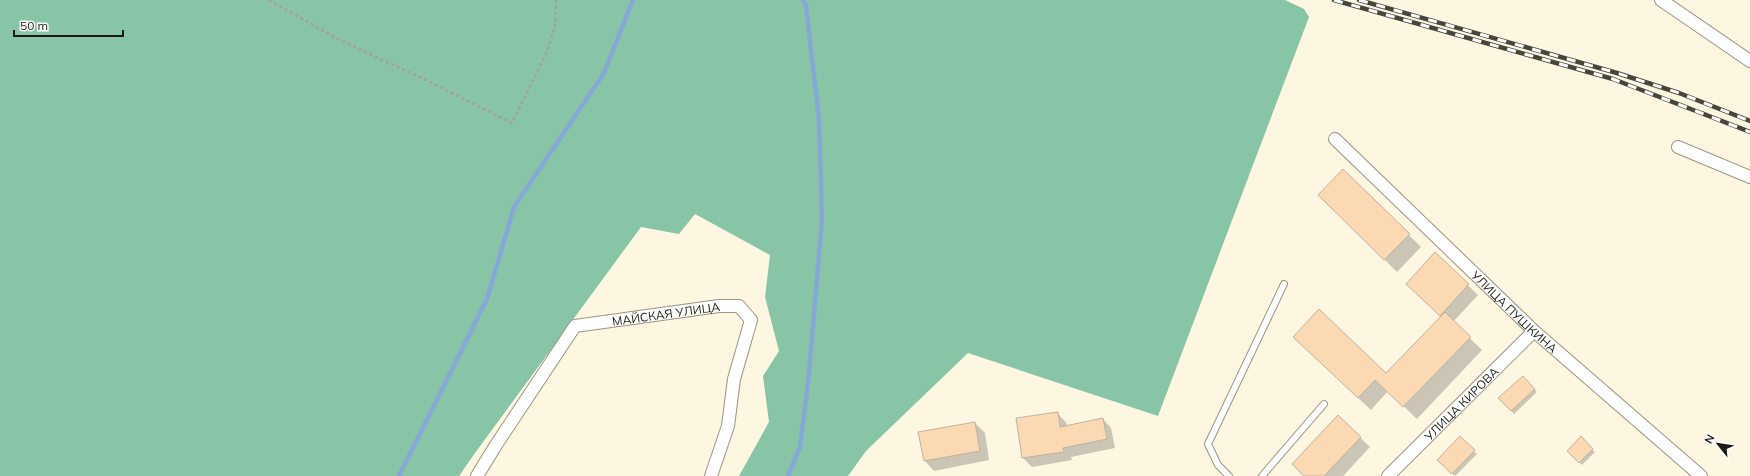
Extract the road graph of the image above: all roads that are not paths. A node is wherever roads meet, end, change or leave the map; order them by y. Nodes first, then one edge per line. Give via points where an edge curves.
1 (1661, 0) edge
2 (1750, 61) edge
3 (1335, 139) dead end
4 (1678, 147) dead end
5 (1750, 177) edge
6 (1284, 284) dead end
7 (1534, 331) junction
8 (1324, 404) dead end
9 (1392, 474) edge
10 (477, 476) edge
11 (711, 476) edge
12 (1229, 476) edge
13 (1262, 476) edge
14 (1701, 476) edge

1 - 2 street
3 - 7 street, УЛИЦА ПУШКИНА
4 - 5 street
6 - 12 lane via 1208,444 1218,465
7 - 9 street, УЛИЦА КИРОВА
7 - 14 street, УЛИЦА ПУШКИНА
8 - 13 lane
10 - 11 street, МАЙСКАЯ УЛИЦА via 575,326 719,306 739,306 751,320 734,379 728,426

